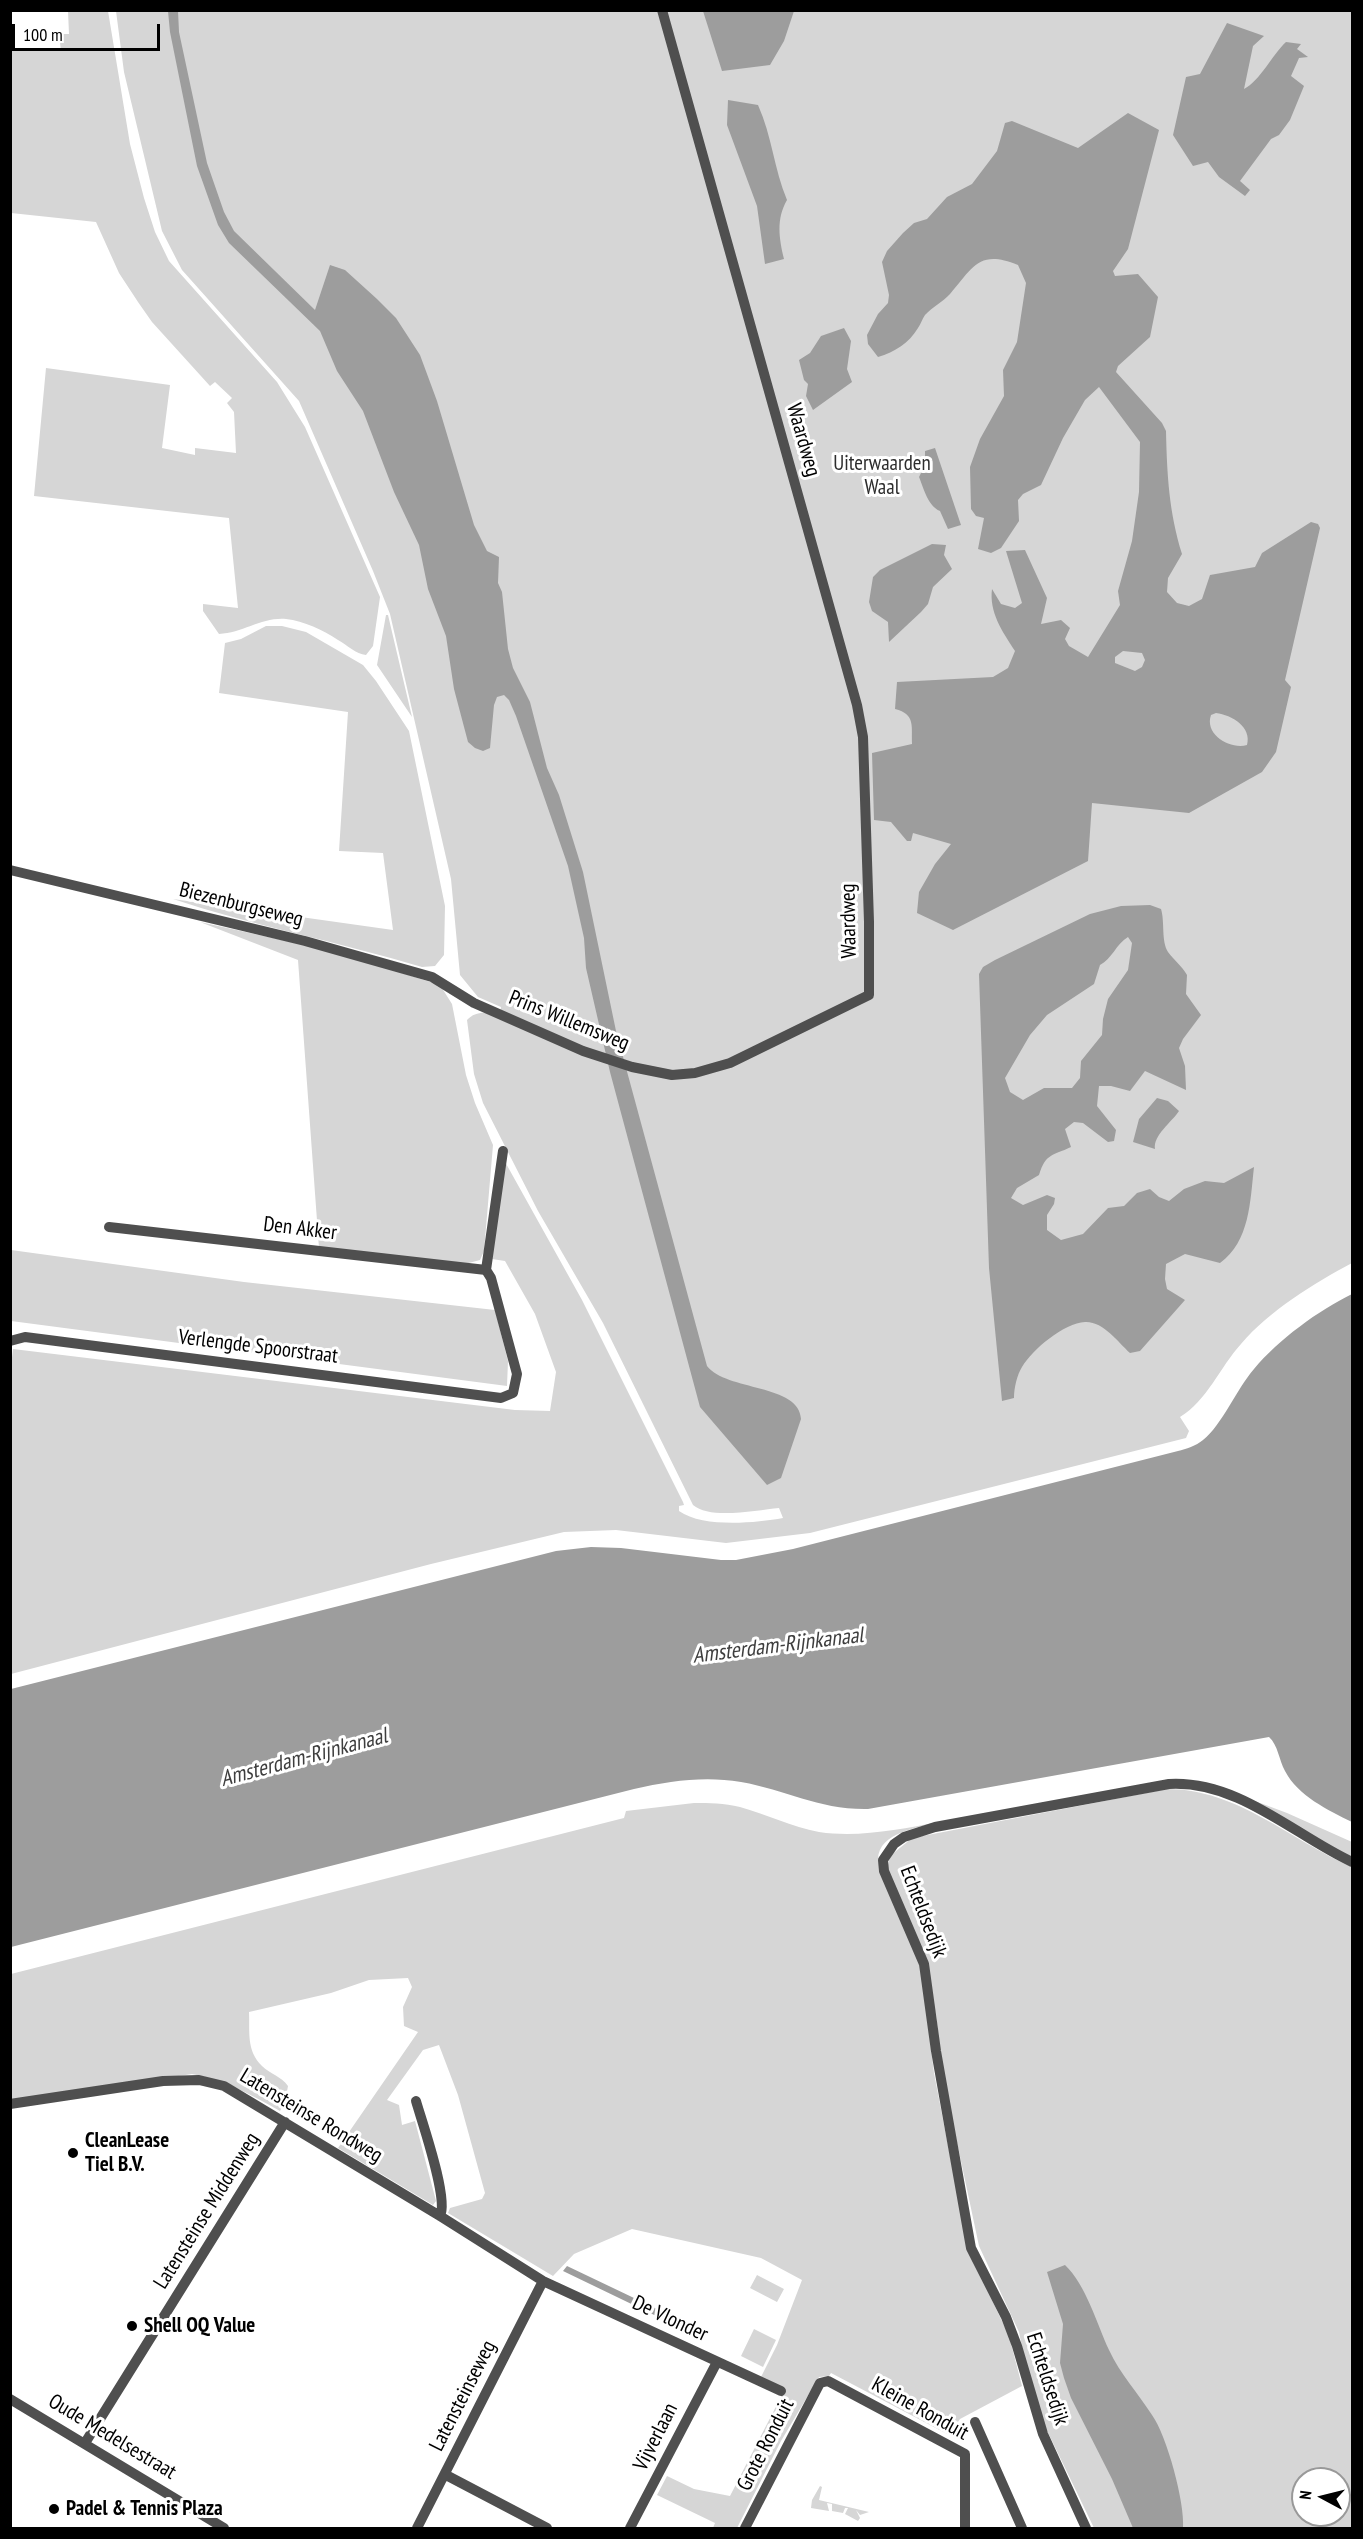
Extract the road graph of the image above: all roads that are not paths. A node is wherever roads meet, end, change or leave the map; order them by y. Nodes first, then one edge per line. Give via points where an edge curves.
1 (662, 10) edge
2 (10, 870) edge
3 (458, 992) joint
4 (869, 995) joint
5 (503, 1151) dead end
6 (109, 1227) dead end
7 (486, 1270) junction
8 (10, 1341) edge
9 (1353, 1862) edge
10 (416, 2101) dead end
11 (10, 2104) edge
12 (285, 2122) junction
13 (440, 2216) junction
14 (543, 2281) junction
15 (717, 2362) junction
16 (824, 2381) joint
17 (781, 2391) dead end
18 (10, 2399) edge
19 (975, 2422) dead end
20 (85, 2443) junction
21 (446, 2475) junction
22 (204, 2524) edge
23 (224, 2529) edge
24 (417, 2529) edge
25 (547, 2529) edge
26 (630, 2529) edge
27 (745, 2529) edge
28 (965, 2529) edge
29 (1022, 2529) edge
30 (1086, 2529) edge

1 - 4 street, Waardweg via 863,737
2 - 3 street, Biezenburgseweg via 305,941 432,977
3 - 4 street, Prins Willemsweg via 474,1004 599,1057 672,1075 730,1063
5 - 7 street
6 - 7 street, Den Akker
7 - 8 street, Verlengde Spoorstraat via 517,1374 513,1393 501,1398 25,1337
9 - 30 street, Echteldsedijk via 1225,1793 1185,1783 935,1827 904,1837 883,1860 890,1887 924,1964 971,2248 1006,2317 1043,2434
10 - 13 street via 440,2188
11 - 12 street, Latensteinse Rondweg via 163,2081 199,2080 235,2092
12 - 13 street, Latensteinse Rondweg
12 - 20 street, Latensteinse Middenweg
13 - 14 street, Latensteinse Rondweg
14 - 15 street, De Vlonder
14 - 21 street, Latensteinseweg
15 - 17 street, De Vlonder
15 - 26 street, Vijverlaan
16 - 27 street, Grote Ronduit
16 - 28 street, Kleine Ronduit via 965,2454
18 - 20 street, Oude Medelsestraat
19 - 29 street
20 - 22 street, Oude Medelsestraat
21 - 24 street, Latensteinseweg
21 - 25 street
22 - 23 street, Oude Medelsestraat

